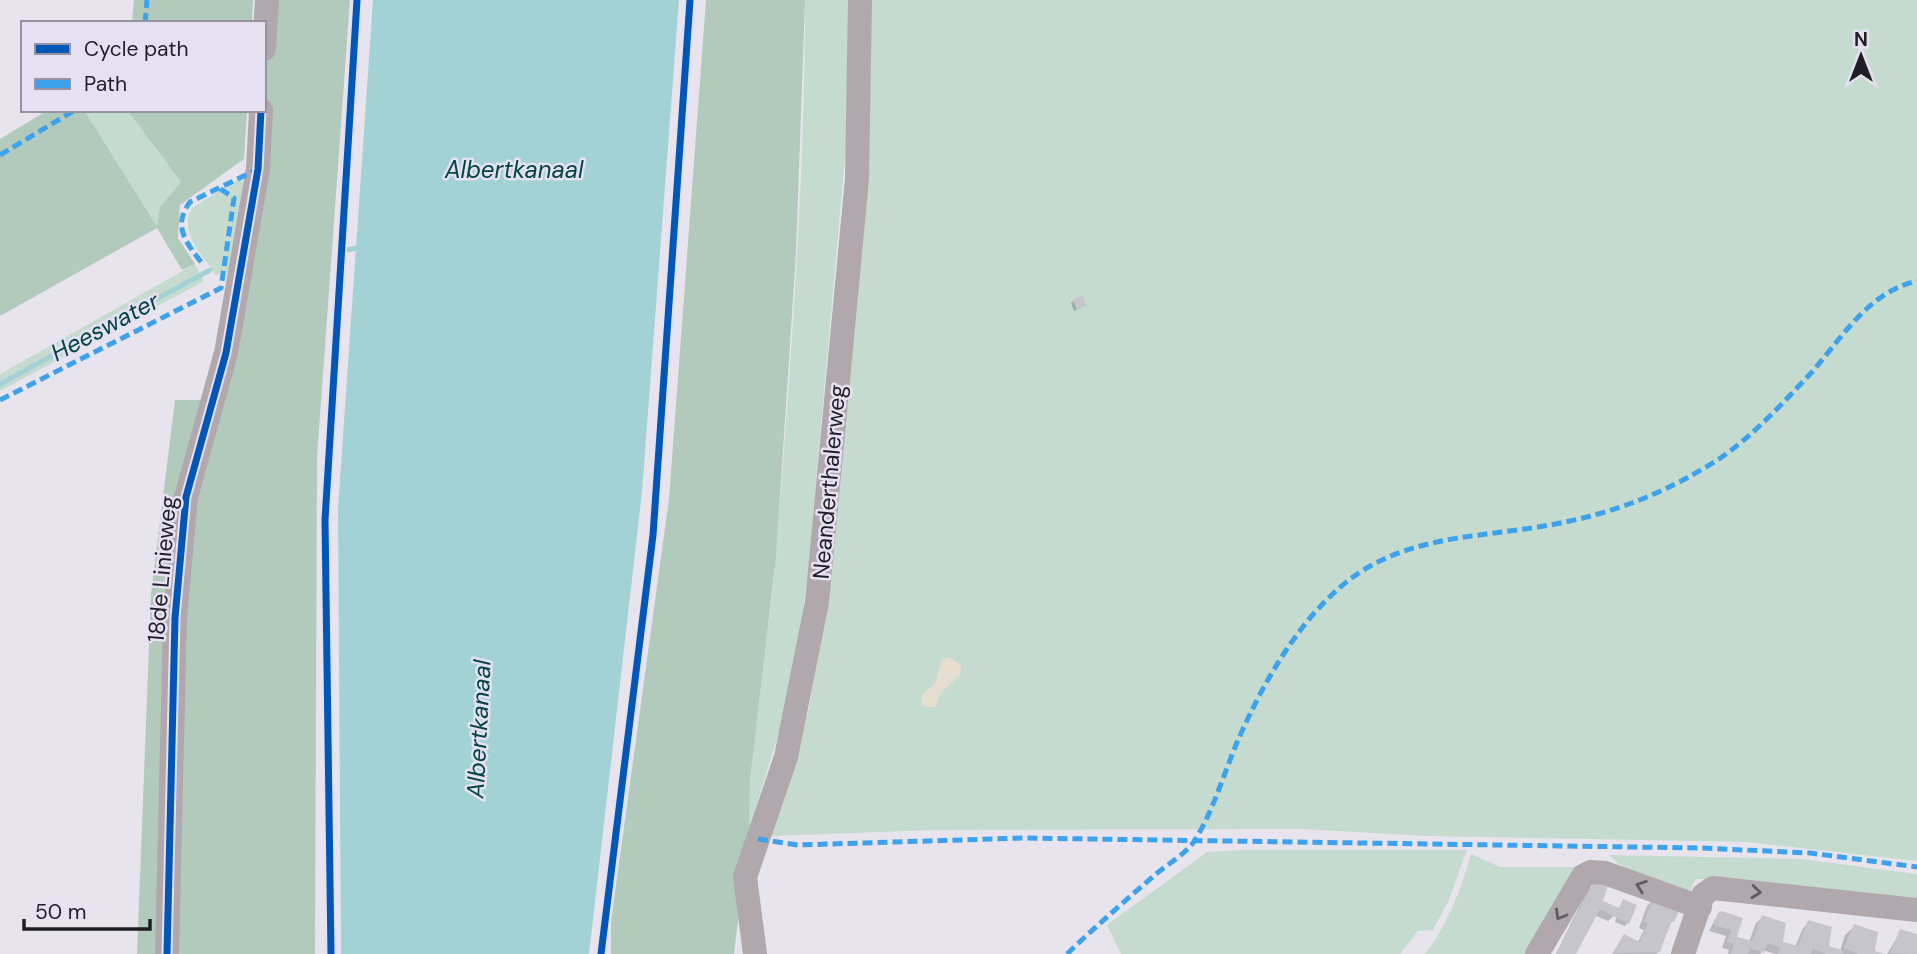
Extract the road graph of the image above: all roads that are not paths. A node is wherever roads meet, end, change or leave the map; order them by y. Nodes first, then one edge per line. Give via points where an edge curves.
1 (267, 0) edge
2 (860, 0) edge
3 (266, 21) edge
4 (261, 112) edge
5 (1700, 907) junction
6 (1917, 910) edge
7 (167, 954) edge
8 (755, 954) edge
9 (1537, 954) edge
10 (1683, 954) edge

1 - 3 street
2 - 8 street, Neanderthalerweg via 857,179 817,602 786,757 745,877
4 - 7 street, 18de Linieweg via 258,169 226,353 186,497 175,618
5 -> 6 street via 1703,895 1718,888
5 -> 9 street via 1599,871 1583,876
5 - 10 street

